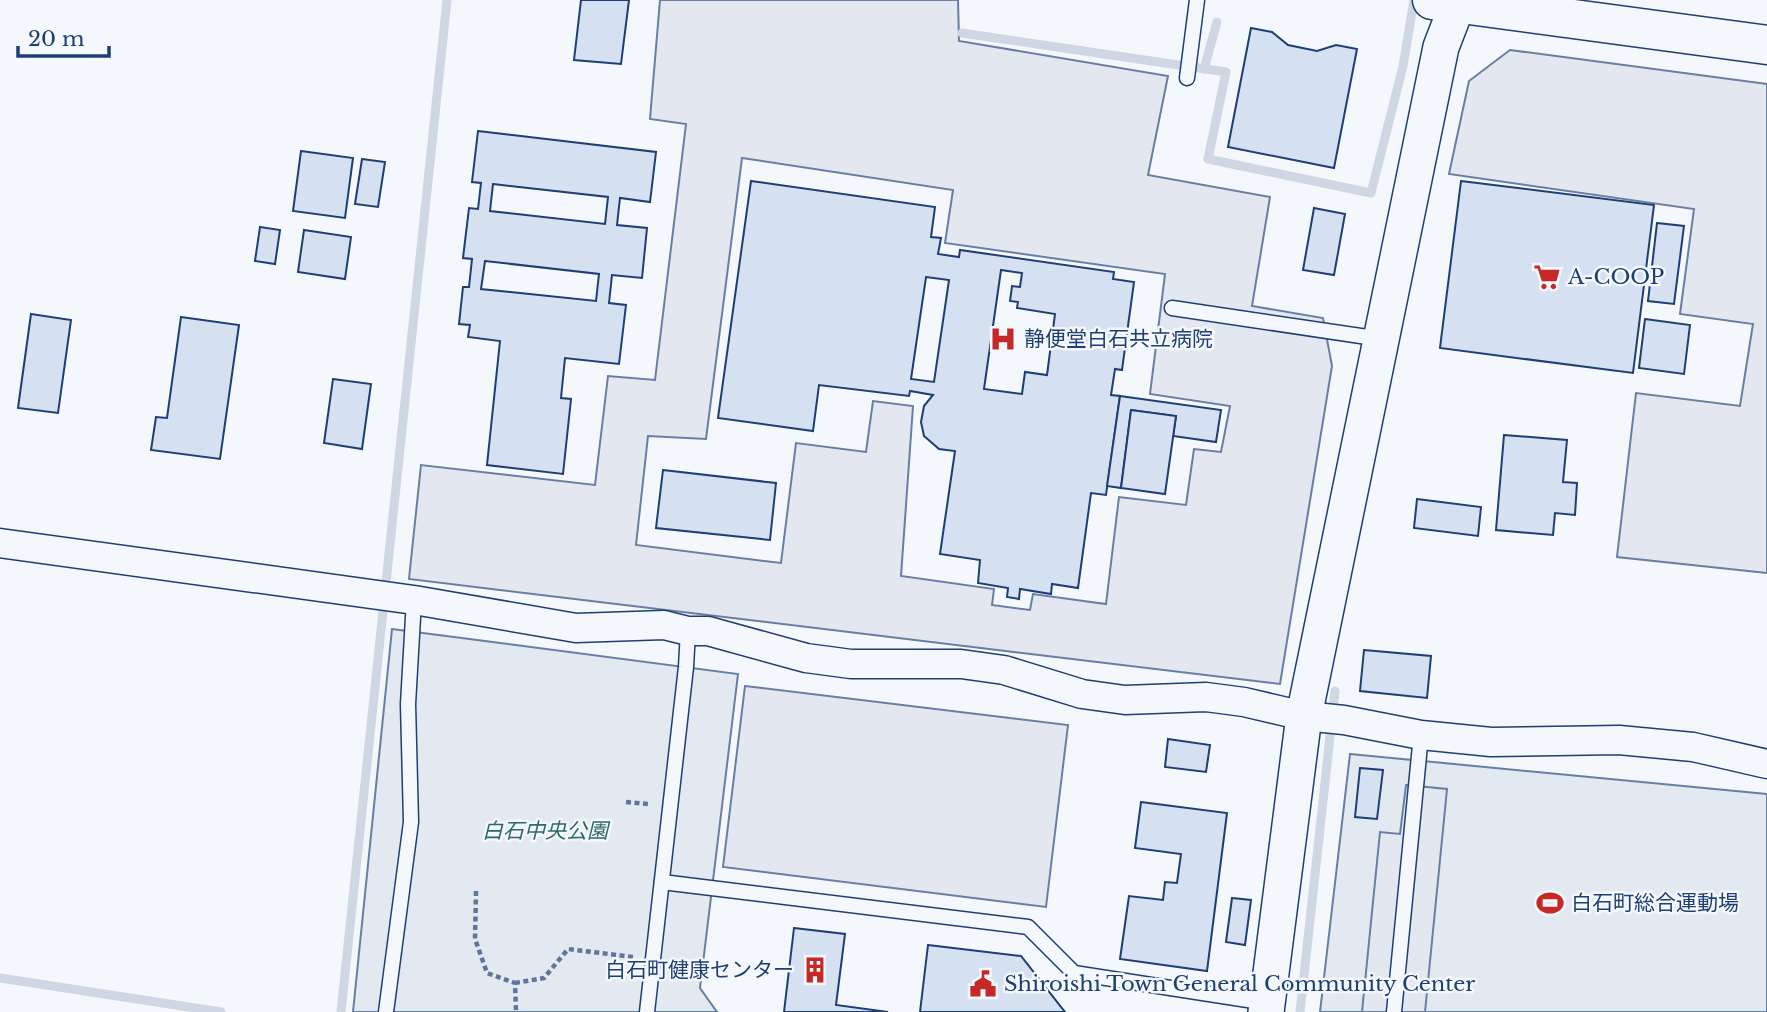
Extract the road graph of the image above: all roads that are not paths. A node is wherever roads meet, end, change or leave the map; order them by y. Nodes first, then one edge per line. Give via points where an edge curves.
1 (1197, 0) edge
2 (1442, 1) edge
3 (1767, 45) edge
4 (1187, 78) dead end
5 (1172, 308) dead end
6 (1381, 339) junction
7 (0, 543) edge
8 (414, 600) junction
9 (688, 631) junction
10 (1321, 718) junction
11 (1421, 735) junction
12 (1767, 764) edge
13 (662, 882) junction
14 (1266, 1007) edge
15 (386, 1012) edge
16 (647, 1012) edge
17 (1394, 1012) edge

1 - 4 lane
2 - 3 highway
2 - 6 street via 1441,47
5 - 6 lane
6 - 10 street
7 - 8 street
8 - 9 street via 576,628 664,625
8 - 15 lane via 408,705 411,822
9 - 10 street via 708,631 806,658 851,664 961,664 1004,670 1082,694 1125,700 1206,696
9 - 13 lane
10 - 11 street
10 - 14 street
11 - 12 street via 1491,742 1619,740 1693,747
11 - 17 lane
13 - 14 lane via 1028,927 1074,973
13 - 16 lane

